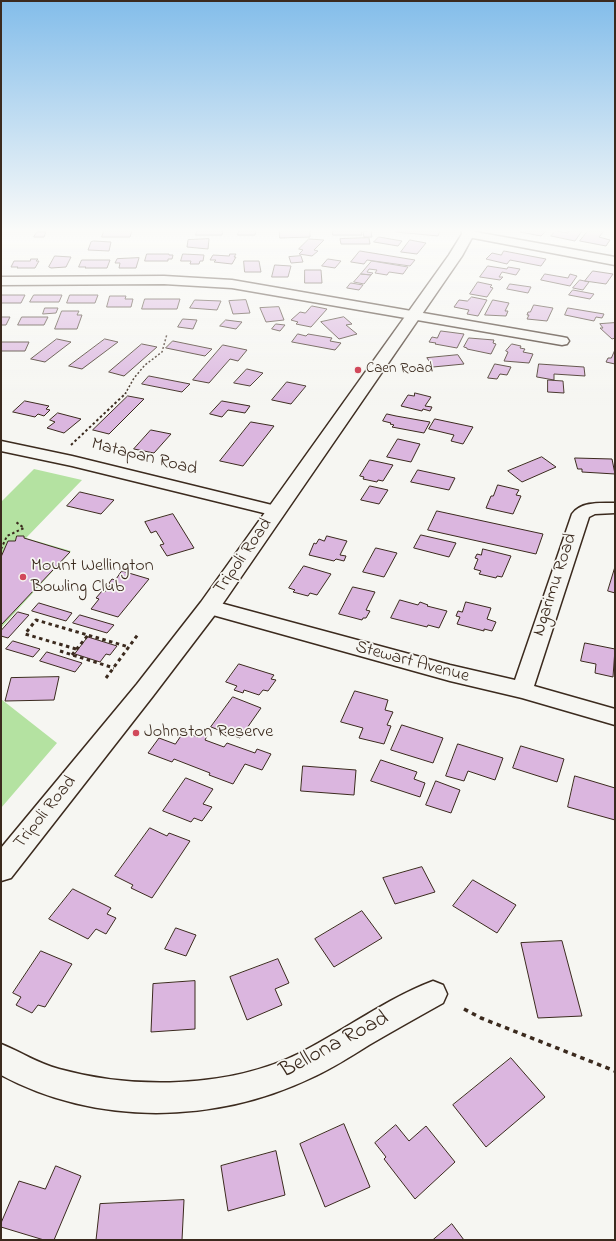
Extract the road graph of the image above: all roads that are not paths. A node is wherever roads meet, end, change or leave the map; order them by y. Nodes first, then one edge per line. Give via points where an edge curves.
1 (266, 289) edge
2 (432, 289) edge
3 (414, 315) junction
4 (562, 341) dead end
5 (1, 446) edge
6 (615, 508) edge
7 (276, 511) junction
8 (209, 607) junction
9 (522, 690) junction
10 (615, 717) edge
11 (1, 869) edge
12 (433, 994) dead end
13 (1, 1059) edge

1 - 3 street
2 - 3 street, Tripoli Road
3 - 4 street
3 - 7 street, Tripoli Road
5 - 7 street, Matapan Road
6 - 9 street, Ngarimu Road via 592,509 581,514
7 - 8 street, Tripoli Road
8 - 9 street, Stewart Avenue via 450,673
8 - 11 street, Tripoli Road
9 - 10 street, Stewart Avenue
12 - 13 street, Bellona Road via 320,1059 293,1071 240,1088 204,1095 169,1099 90,1092 40,1077

